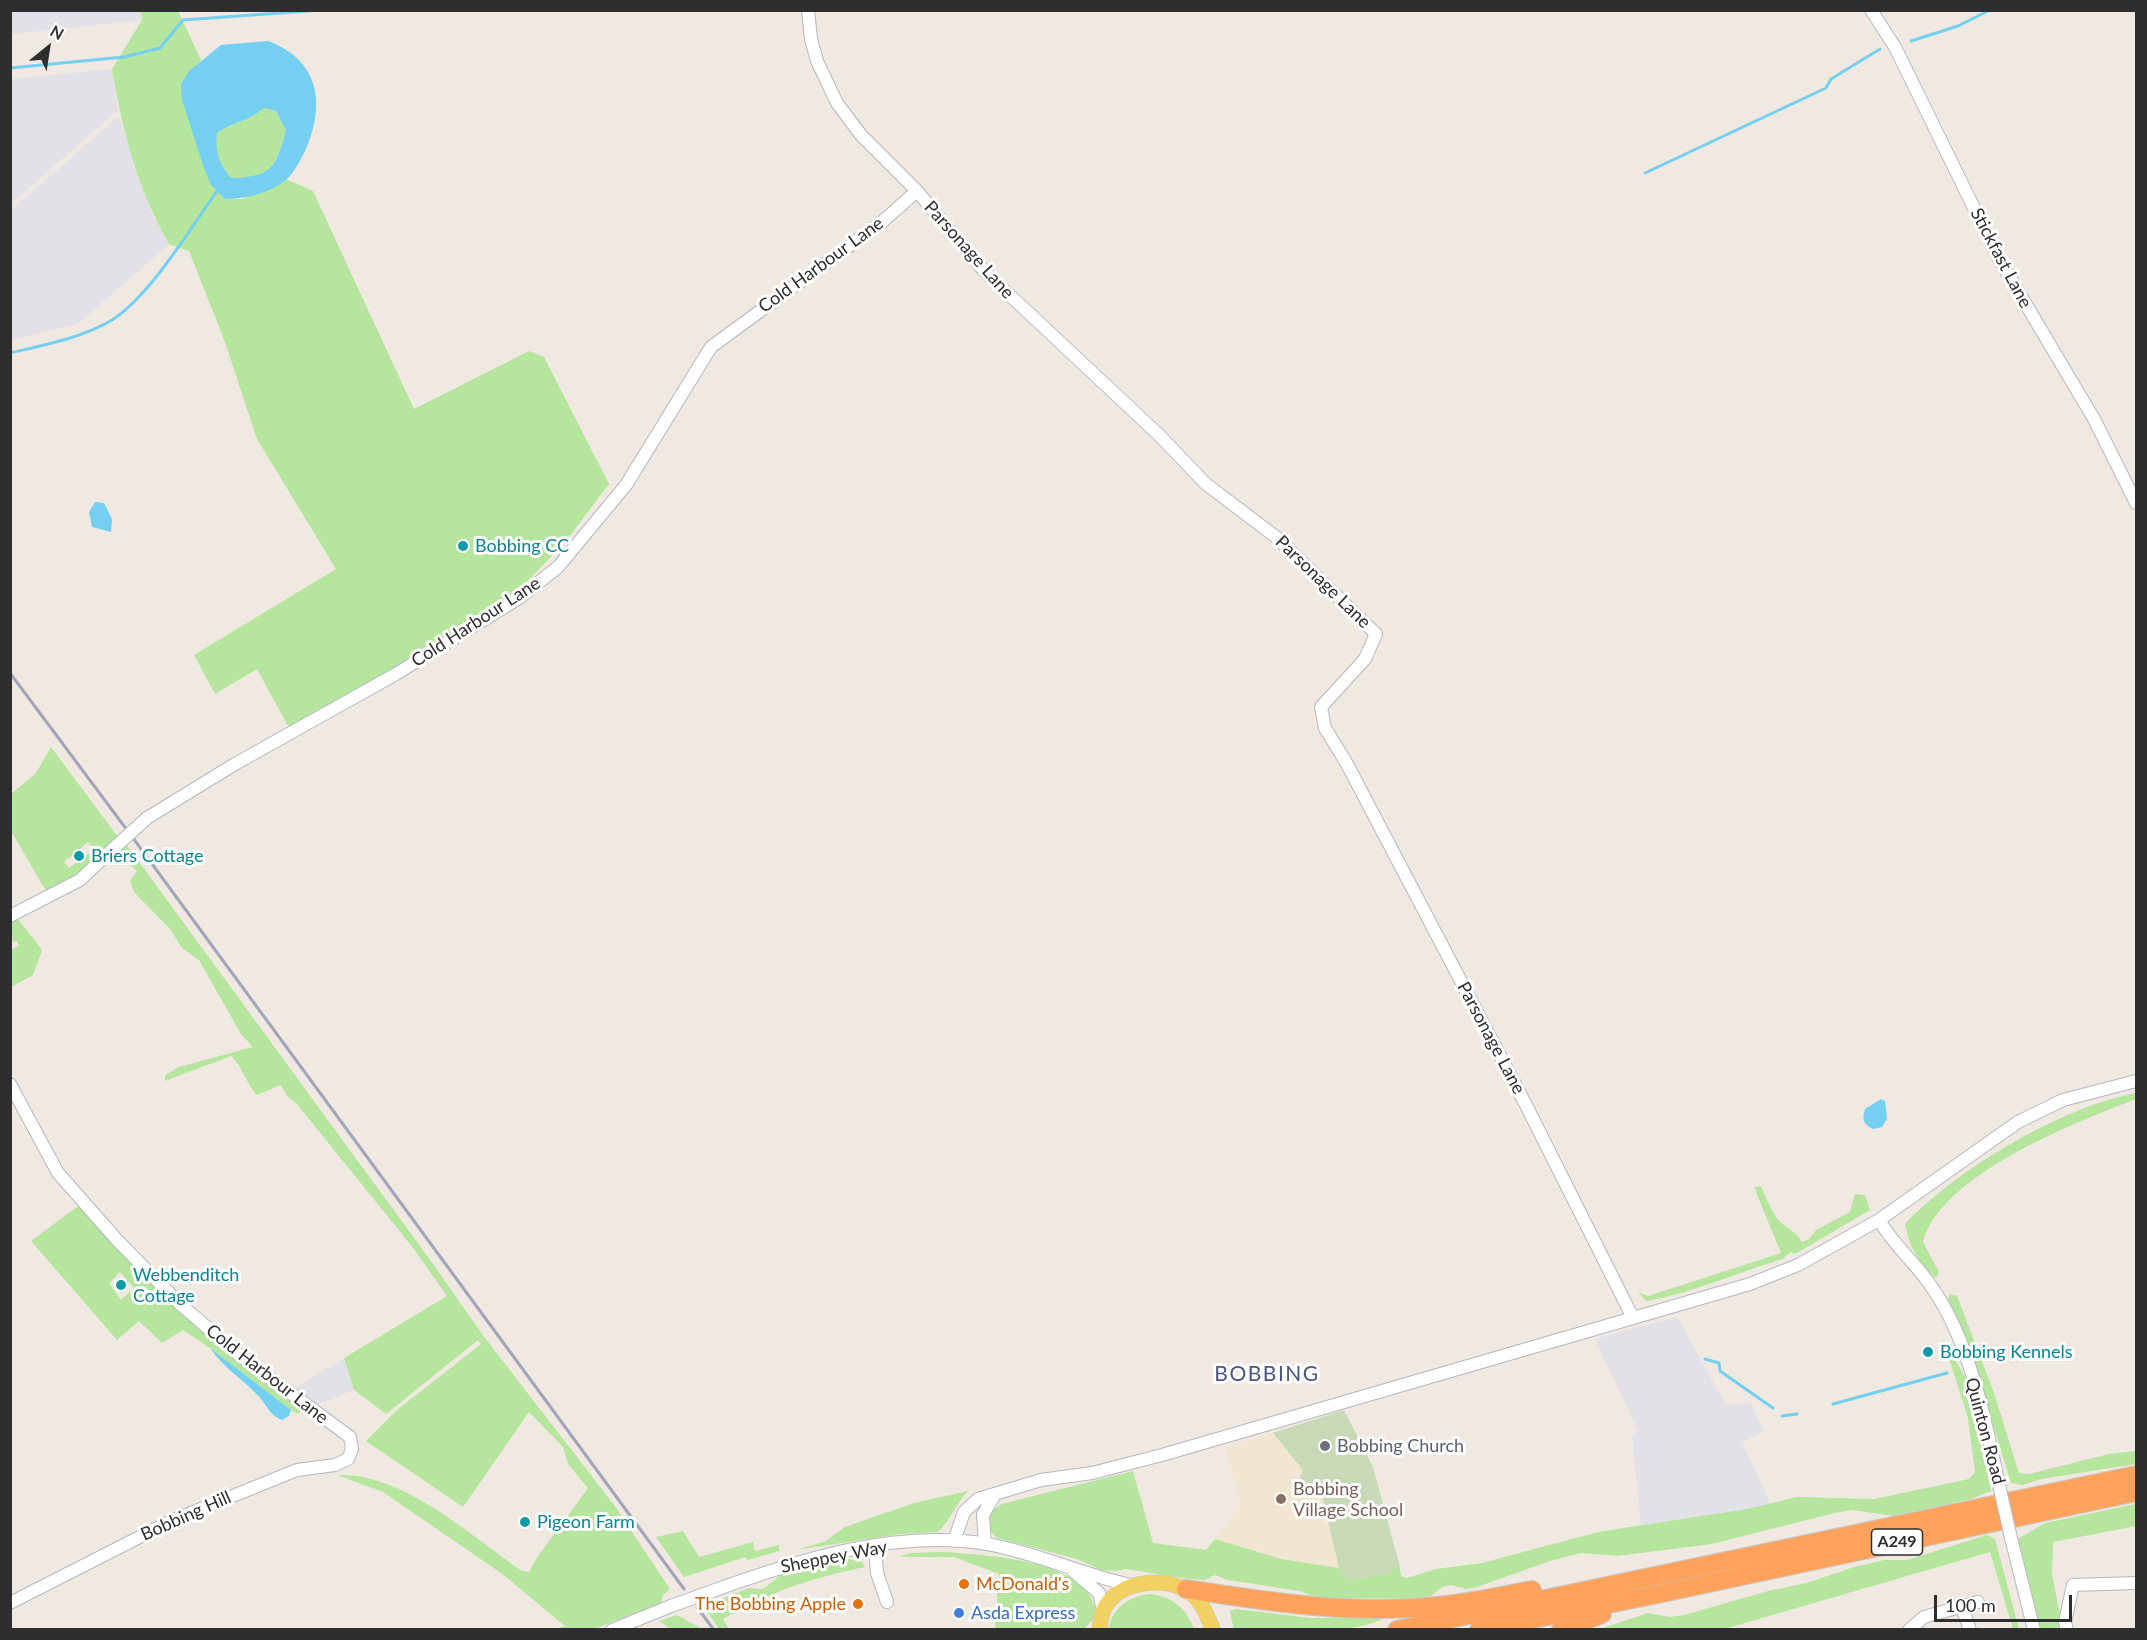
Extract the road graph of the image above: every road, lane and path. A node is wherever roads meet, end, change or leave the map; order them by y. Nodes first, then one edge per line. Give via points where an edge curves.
1 (808, 10) edge
2 (1871, 10) edge
3 (917, 192) junction
4 (2136, 503) edge
5 (10, 916) edge
6 (2136, 1082) edge
7 (10, 1084) edge
8 (1879, 1220) junction
9 (1634, 1318) junction
10 (350, 1437) joint
11 (2136, 1475) edge
12 (2136, 1491) edge
13 (996, 1494) junction
14 (954, 1541) junction
15 (985, 1544) junction
16 (875, 1546) junction
17 (1064, 1564) junction
18 (1661, 1575) junction
19 (2136, 1583) edge
20 (1135, 1586) junction
21 (1186, 1589) junction
22 (1658, 1594) junction
23 (887, 1602) dead end
24 (1978, 1602) dead end
25 (10, 1603) edge
26 (1962, 1607) junction
27 (1103, 1611) junction
28 (612, 1629) edge
29 (1099, 1629) edge
30 (1213, 1629) edge
31 (1396, 1629) edge
32 (1479, 1629) edge
33 (1560, 1629) edge
34 (1909, 1629) edge
35 (1970, 1629) edge
36 (2034, 1629) edge
37 (2067, 1629) edge

1 - 3 street, Parsonage Lane via 817,62 837,103 874,149
2 - 4 street, Stickfast Lane via 1895,47 1998,259 2094,419
3 - 5 street, Cold Harbour Lane, bridge via 711,347 626,485 558,567 519,598 396,674 147,818 80,880
3 - 9 street, Parsonage Lane via 1014,300 1206,483 1276,537 1376,634 1365,659 1322,707 1325,728 1527,1107
6 - 8 street via 2063,1100 2018,1122
7 - 10 street, Cold Harbour Lane via 58,1173 118,1241 180,1304 239,1355
8 - 9 street via 1798,1265 1750,1284
8 - 36 street, Quinton Road, bridge via 1888,1237 1935,1290 1952,1324 1980,1404
9 - 13 street via 1162,1455 1092,1473 1041,1480
10 - 25 street, Bobbing Hill via 352,1449 348,1459 335,1465 297,1470 171,1521
11 - 18 highway, A249
12 - 22 highway, A249
13 - 14 street via 978,1499 964,1512
13 - 15 street via 983,1515
14 - 15 street, Sheppey Way
14 - 16 street, Sheppey Way
15 - 17 street, Sheppey Way
16 - 23 street via 877,1573
16 - 28 street, Sheppey Way, bridge via 779,1566
17 - 20 street, Sheppey Way
17 - 27 street, Sheppey Way via 1099,1593
18 - 21 highway via 1621,1575 1437,1606 1326,1607
18 - 31 highway, A249
19 - 37 street via 2073,1585
20 - 21 main road via 1161,1582
20 - 27 main road via 1115,1596
21 - 30 main road via 1198,1600
22 - 32 highway, A249
22 - 33 highway
24 - 26 street
26 - 34 street via 1924,1617
26 - 35 street
27 - 29 main road

